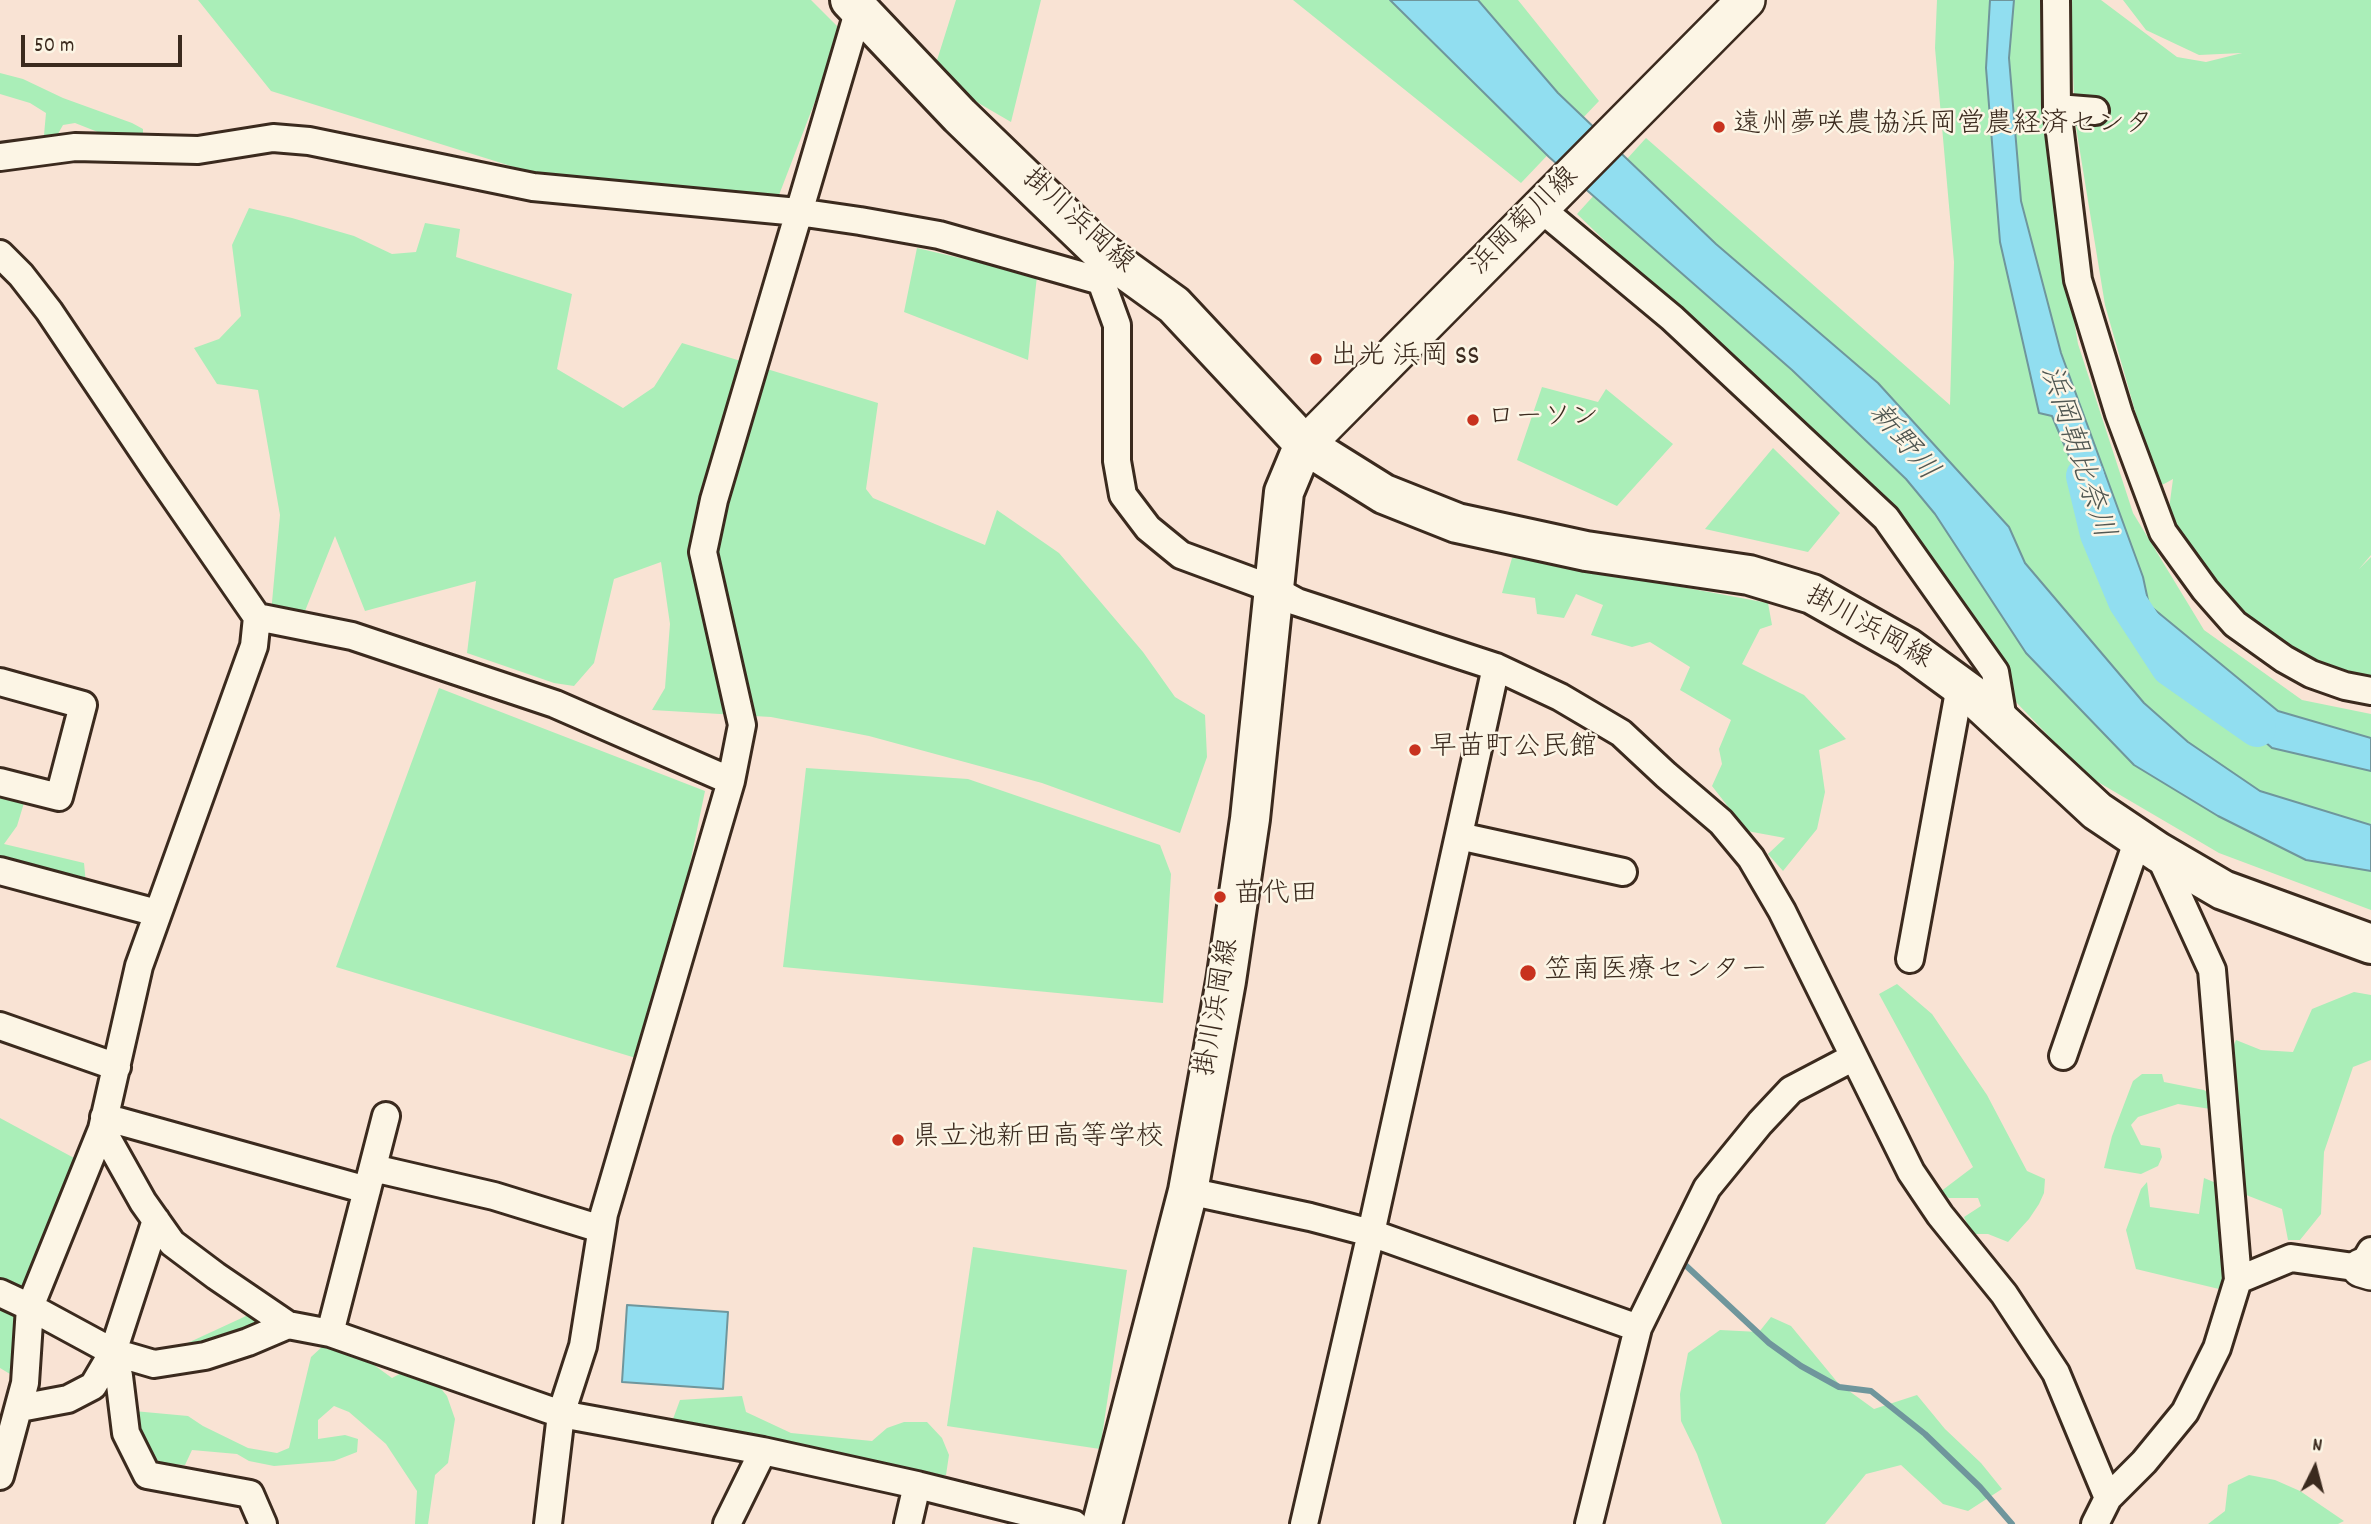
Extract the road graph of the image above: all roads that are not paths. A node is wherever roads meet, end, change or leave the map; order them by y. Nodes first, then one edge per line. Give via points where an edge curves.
1 (1746, 0) edge
2 (2056, 0) edge
3 (855, 5) edge
4 (2057, 108) junction
5 (2095, 111) dead end
6 (0, 157) edge
7 (1544, 205) junction
8 (798, 212) junction
9 (0, 254) edge
10 (1102, 267) junction
11 (1304, 444) junction
12 (1273, 589) junction
13 (257, 617) junction
14 (1496, 667) junction
15 (0, 682) edge
16 (1960, 686) junction
17 (2371, 691) edge
18 (2004, 726) junction
19 (731, 781) junction
20 (0, 782) edge
21 (1459, 836) junction
22 (2148, 845) junction
23 (0, 871) edge
24 (1623, 872) dead end
25 (158, 913) junction
26 (2371, 944) edge
27 (1910, 959) dead end
28 (0, 1026) edge
29 (2063, 1056) dead end
30 (1854, 1057) junction
31 (117, 1067) junction
32 (386, 1116) dead end
33 (103, 1123) junction
34 (370, 1179) junction
35 (1188, 1191) junction
36 (156, 1220) junction
37 (601, 1229) junction
38 (1371, 1233) junction
39 (2368, 1263) edge
40 (2238, 1280) junction
41 (0, 1293) edge
42 (30, 1307) junction
43 (288, 1325) junction
44 (1638, 1328) junction
45 (330, 1334) junction
46 (113, 1352) junction
47 (20, 1408) junction
48 (561, 1414) junction
49 (763, 1451) junction
50 (0, 1476) edge
51 (917, 1485) junction
52 (2108, 1497) junction
53 (263, 1524) edge
54 (548, 1524) edge
55 (727, 1524) edge
56 (908, 1524) edge
57 (1074, 1524) edge
58 (1102, 1524) edge
59 (1304, 1524) edge
60 (1589, 1524) edge
61 (2095, 1524) edge

1 - 7 main road, 浜岡菊川線
2 - 4 street
3 - 8 street
3 - 10 main road, 掛川浜岡線
4 - 5 street
4 - 17 street via 2078,280 2119,414 2163,532 2235,624 2311,674
6 - 8 street via 75,146 198,150 273,138 309,141 533,187
7 - 11 main road, 浜岡菊川線
7 - 18 street via 1886,518 1995,672
8 - 10 street
8 - 19 street via 703,552 742,725
9 - 13 street via 49,310
10 - 11 main road, 掛川浜岡線 via 1174,305
10 - 12 street via 1117,325 1117,461 1123,495 1148,528 1181,555
11 - 12 main road, 掛川浜岡線 via 1284,492
11 - 16 main road, 掛川浜岡線 via 1384,495 1457,523 1586,551 1749,575 1812,594 1908,648
12 - 14 street via 1297,602
12 - 35 main road, 掛川浜岡線 via 1250,819
13 - 19 street via 352,636 555,704
13 - 25 street via 254,646
14 - 21 street
14 - 30 street via 1621,733 1721,822 1751,858 1776,901
15 - 20 street via 83,705 59,797
16 - 18 main road, 掛川浜岡線
16 - 27 street
18 - 22 main road, 掛川浜岡線 via 2097,811
19 - 37 street
21 - 24 street
21 - 38 street
22 - 26 main road, 掛川浜岡線 via 2223,890
22 - 29 street
22 - 40 street via 2212,970
23 - 25 street
25 - 31 street via 139,966
28 - 31 street
30 - 44 street via 1791,1090 1707,1188
30 - 52 street via 1911,1172 2004,1294 2056,1373
31 - 33 street
32 - 34 street
33 - 34 street
33 - 36 street
33 - 42 street
34 - 37 street via 494,1196
34 - 45 street
35 - 38 street
35 - 58 main road, 掛川浜岡線
36 - 43 street via 172,1243
36 - 46 street
37 - 48 street via 583,1346
38 - 44 street
38 - 59 street
39 - 40 street via 2291,1258
40 - 52 street via 2217,1348 2185,1412
41 - 42 street
42 - 46 street
42 - 47 street
43 - 45 street
43 - 46 street via 205,1356 154,1364
44 - 60 street
45 - 48 street
46 - 47 street via 93,1386 68,1399
46 - 53 street via 126,1433 147,1475 250,1494
47 - 50 street
48 - 49 street
48 - 54 street
49 - 51 street
49 - 55 street
51 - 56 street
51 - 57 street
52 - 61 street

